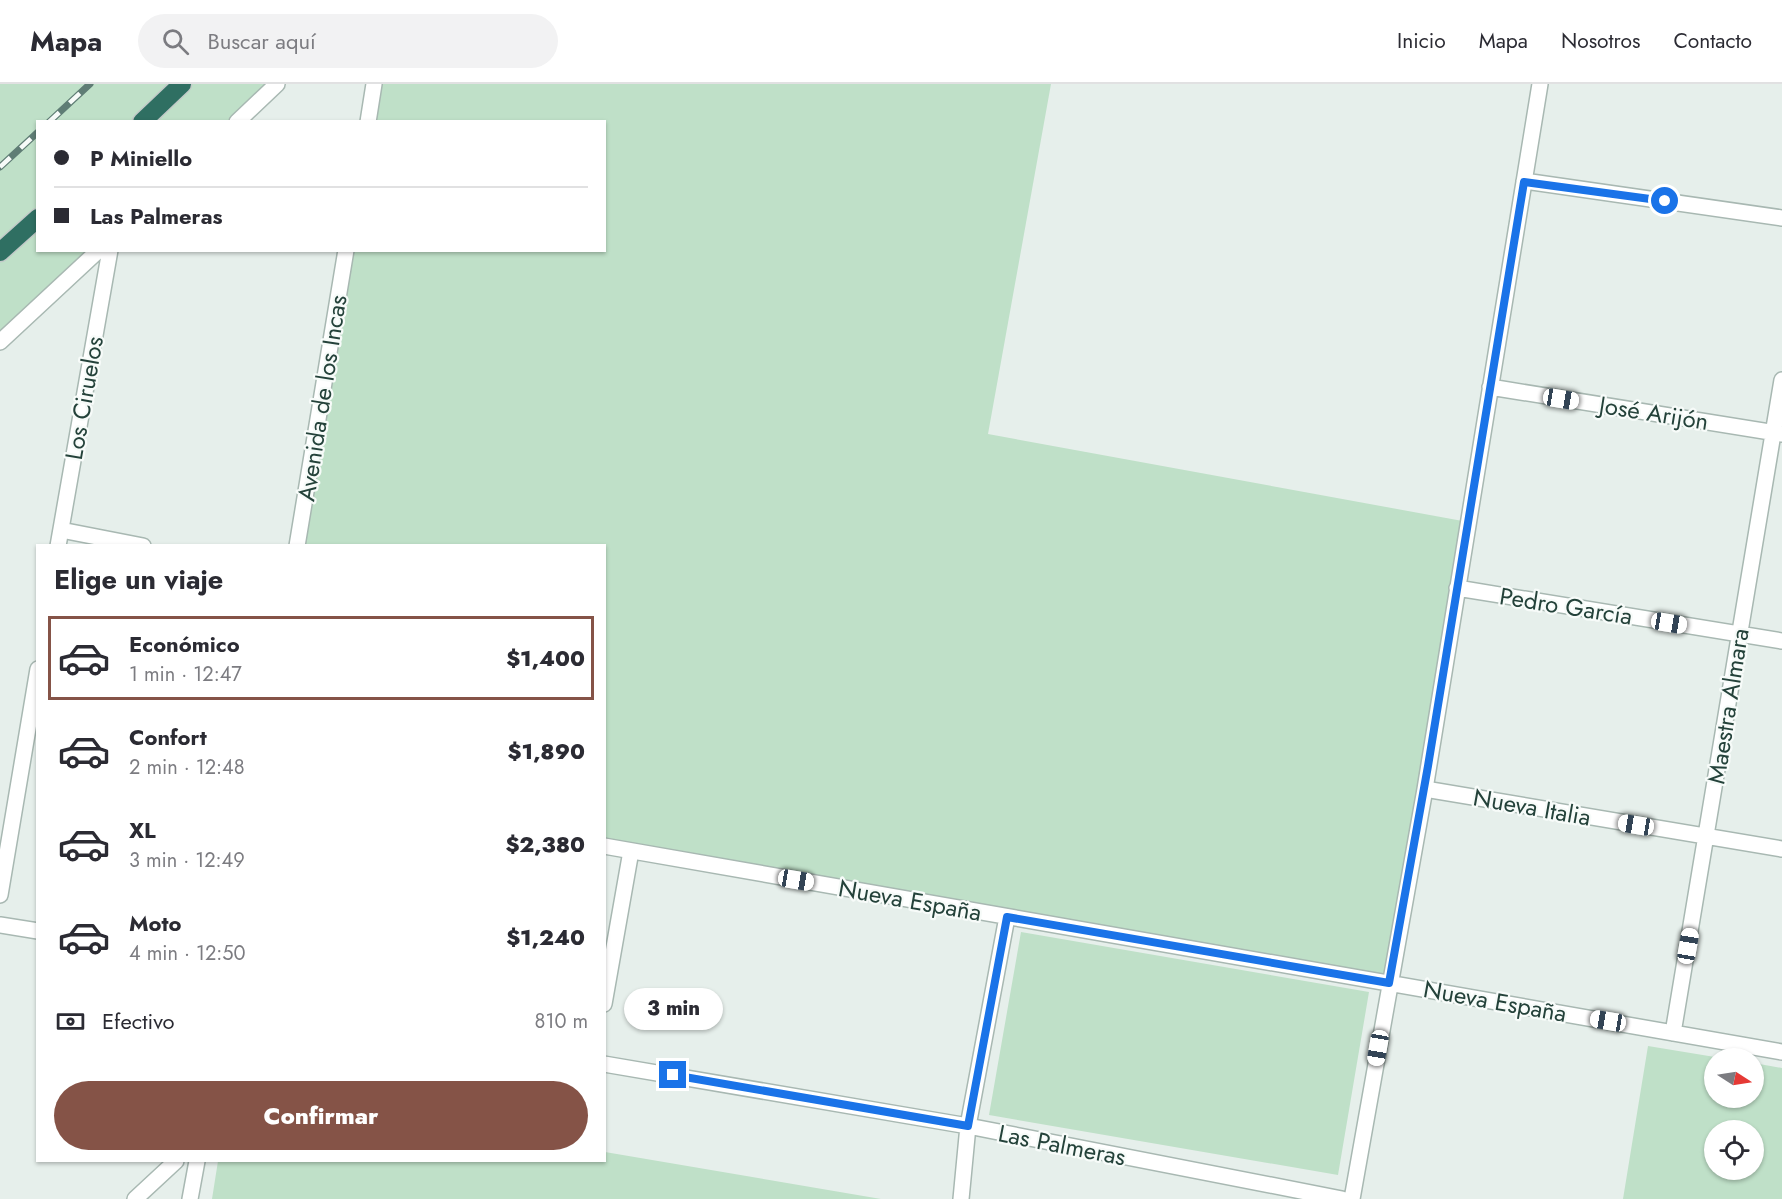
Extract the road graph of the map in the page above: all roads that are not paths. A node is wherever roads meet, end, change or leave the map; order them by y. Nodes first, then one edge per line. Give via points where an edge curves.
1 (182, 84) edge
2 (277, 84) edge
3 (374, 84) edge
4 (1540, 84) edge
5 (144, 120) edge
6 (239, 120) edge
7 (368, 120) edge
8 (1524, 182) junction
9 (1782, 218) edge
10 (36, 220) edge
11 (0, 252) edge
12 (97, 252) edge
13 (110, 252) edge
14 (346, 252) edge
15 (0, 342) edge
16 (1782, 380) edge
17 (1490, 387) junction
18 (1778, 433) edge
19 (61, 530) junction
20 (58, 544) edge
21 (133, 544) edge
22 (297, 544) edge
23 (1457, 588) junction
24 (1740, 634) junction
25 (1782, 641) edge
26 (36, 681) edge
27 (1425, 789) junction
28 (1706, 837) junction
29 (606, 846) edge
30 (1782, 849) edge
31 (631, 851) junction
32 (0, 895) edge
33 (1007, 917) junction
34 (0, 925) edge
35 (36, 931) edge
36 (1389, 983) junction
37 (606, 993) edge
38 (1673, 1033) junction
39 (1782, 1052) edge
40 (606, 1064) edge
41 (968, 1126) junction
42 (175, 1162) edge
43 (197, 1162) edge
44 (135, 1199) edge
45 (190, 1199) edge
46 (961, 1199) edge
47 (1342, 1199) edge
48 (1352, 1199) edge

1 - 5 highway
2 - 6 street
3 - 7 street
4 - 8 street
8 - 9 street
8 - 17 street
10 - 11 highway
12 - 15 street
13 - 19 street, Los Ciruelos
14 - 22 street, Avenida de los Incas
16 - 18 street, Maestra Almara
17 - 18 street, José Arijón
17 - 23 street
18 - 24 street, Maestra Almara
19 - 20 street, Los Ciruelos
19 - 21 street
23 - 24 street, Pedro García
23 - 27 street
24 - 25 street, Pedro García
24 - 28 street, Maestra Almara
26 - 32 street
27 - 28 street, Nueva Italia
27 - 36 street
28 - 30 street, Nueva Italia
28 - 38 street, Maestra Almara
29 - 31 street, Nueva España
31 - 33 street, Nueva España
31 - 37 street
33 - 36 street, Nueva España
33 - 41 street
34 - 35 street
36 - 38 street, Nueva España
36 - 48 street
38 - 39 street, Nueva España
40 - 41 street, Las Palmeras
41 - 46 street
41 - 47 street, Las Palmeras
42 - 44 street
43 - 45 street

